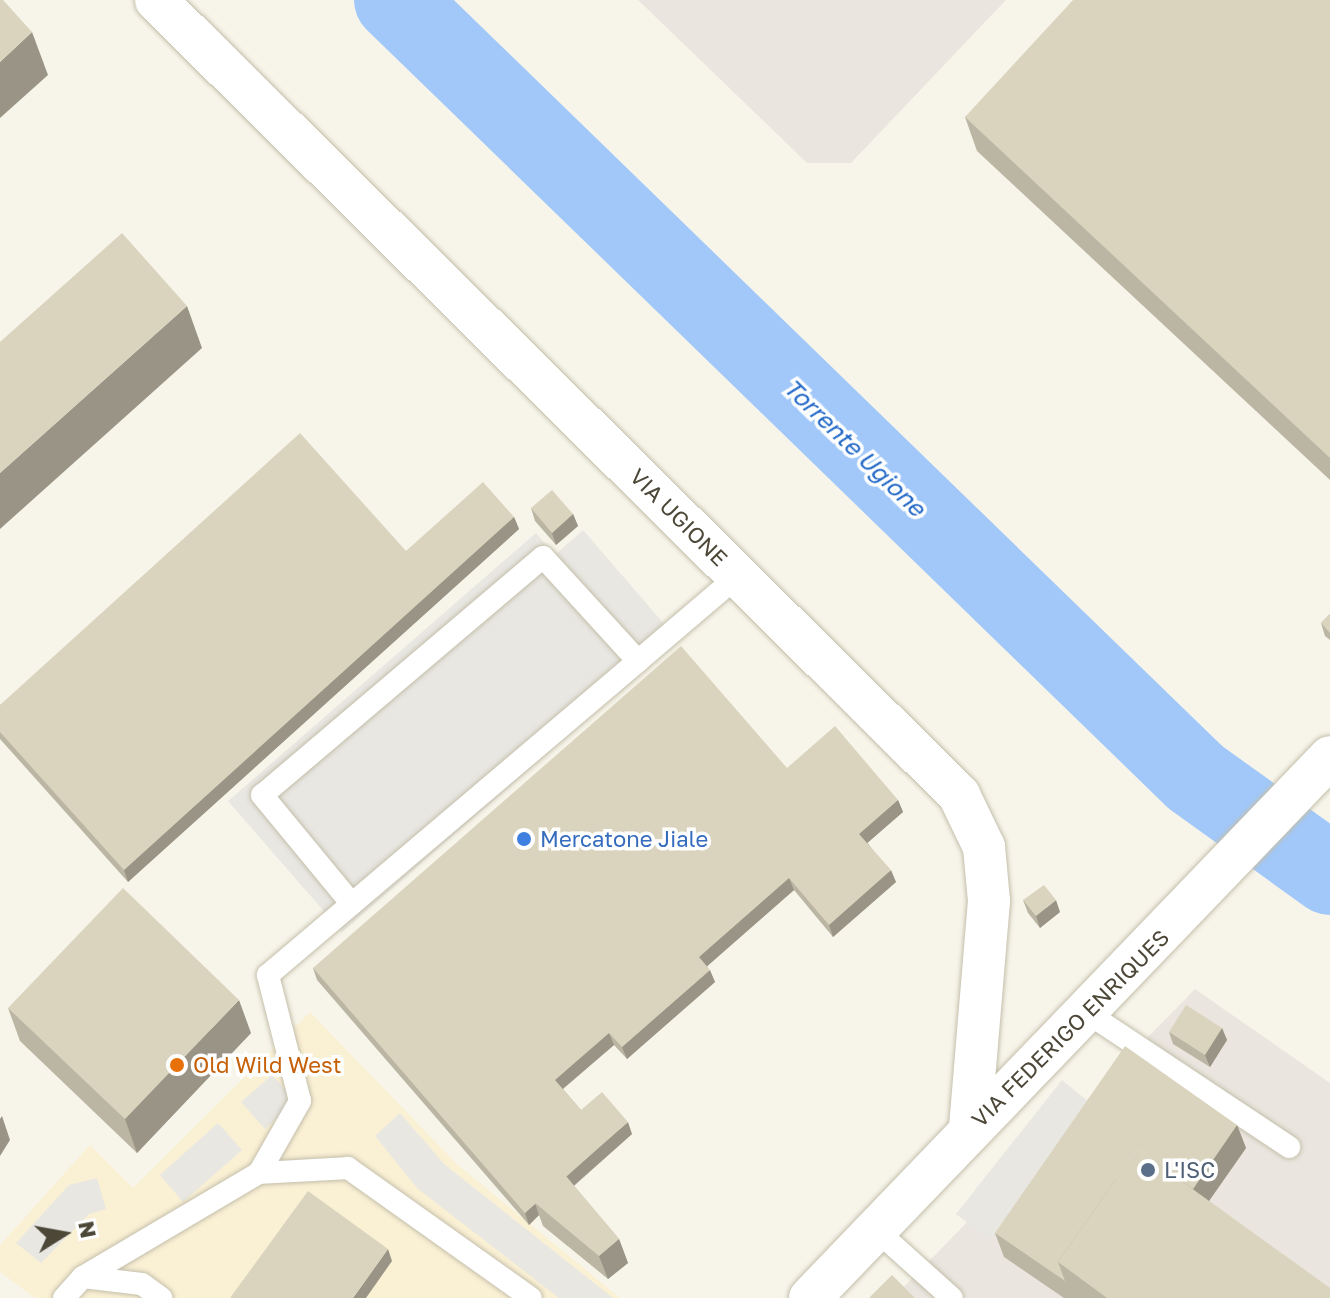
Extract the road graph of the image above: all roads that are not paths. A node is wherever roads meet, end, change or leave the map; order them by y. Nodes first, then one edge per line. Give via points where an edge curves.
1 (156, 0) edge
2 (738, 576) junction
3 (638, 661) junction
4 (1330, 757) edge
5 (352, 904) junction
6 (1086, 1012) junction
7 (970, 1129) junction
8 (1289, 1147) dead end
9 (259, 1173) junction
10 (875, 1229) junction
11 (83, 1277) junction
12 (64, 1298) edge
13 (161, 1298) edge
14 (531, 1298) edge
15 (810, 1298) edge
16 (952, 1298) edge

1 - 2 street, VIA UGIONE
2 - 3 lane
2 - 7 street, VIA UGIONE via 959,795 984,847 988,916
3 - 5 lane via 493,798
3 - 5 lane via 543,557 262,795
4 - 6 street, VIA FEDERIGO ENRIQUES
5 - 9 lane via 268,975 300,1101
6 - 7 street, VIA FEDERIGO ENRIQUES
6 - 8 lane
7 - 10 street, VIA FEDERIGO ENRIQUES
9 - 11 lane
9 - 14 lane via 348,1168
10 - 15 street, VIA FEDERIGO ENRIQUES
10 - 16 lane
11 - 12 lane
11 - 13 lane via 142,1284

